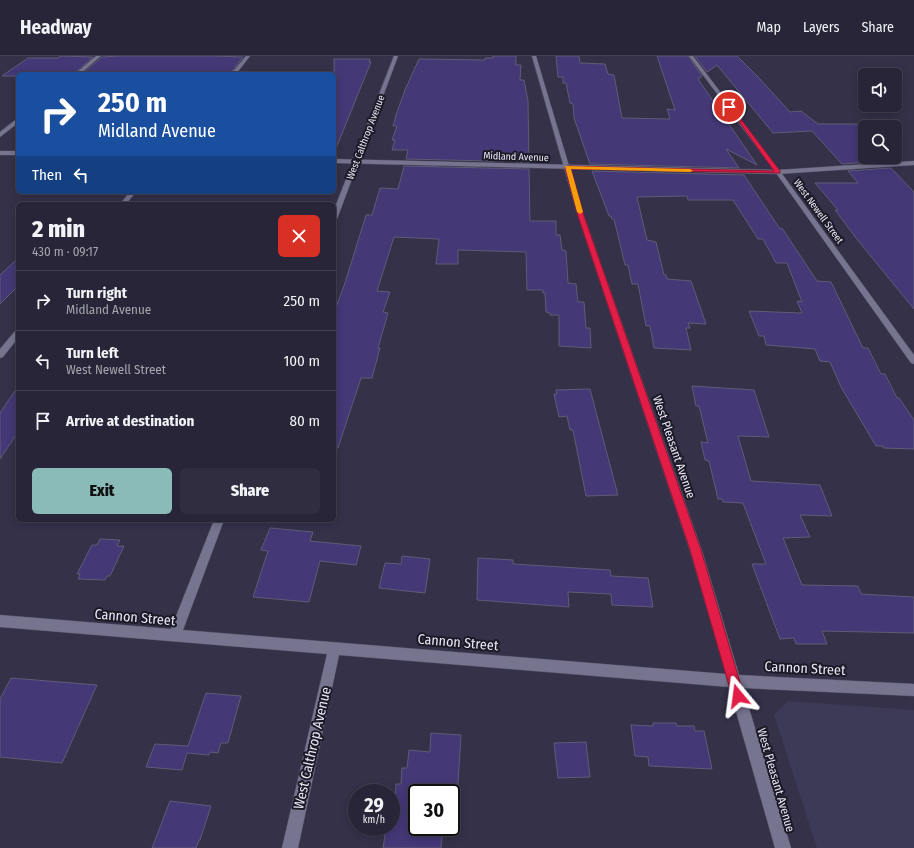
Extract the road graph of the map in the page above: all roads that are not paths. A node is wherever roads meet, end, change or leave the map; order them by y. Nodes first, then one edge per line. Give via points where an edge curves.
1 (99, 56) edge
2 (248, 56) edge
3 (396, 56) edge
4 (534, 56) edge
5 (691, 56) edge
6 (79, 72) edge
7 (235, 72) edge
8 (16, 122) edge
9 (0, 135) edge
10 (0, 153) edge
11 (16, 153) edge
12 (336, 161) edge
13 (356, 162) junction
14 (914, 163) edge
15 (567, 168) junction
16 (778, 172) junction
17 (131, 194) edge
18 (125, 202) edge
19 (336, 214) edge
20 (16, 335) edge
21 (0, 355) edge
22 (914, 360) edge
23 (218, 522) edge
24 (0, 621) edge
25 (174, 636) junction
26 (334, 649) junction
27 (734, 680) junction
28 (914, 690) edge
29 (290, 848) edge
30 (783, 848) edge

1 - 6 street
2 - 7 street
3 - 13 street, West Calthrop Avenue
4 - 15 street, West Pleasant Avenue
5 - 16 street, West Newell Street
8 - 9 street
10 - 11 street
12 - 13 street, Midland Avenue
13 - 15 street, Midland Avenue
13 - 19 street, West Calthrop Avenue
14 - 16 street, Midland Avenue
15 - 16 street, Midland Avenue
15 - 27 street, West Pleasant Avenue via 583,223 696,550
16 - 22 street, West Newell Street
17 - 18 street
20 - 21 street
23 - 25 street
24 - 25 street, Cannon Street
25 - 26 street, Cannon Street
26 - 27 street, Cannon Street
26 - 29 street, West Calthrop Avenue
27 - 28 street, Cannon Street
27 - 30 street, West Pleasant Avenue

